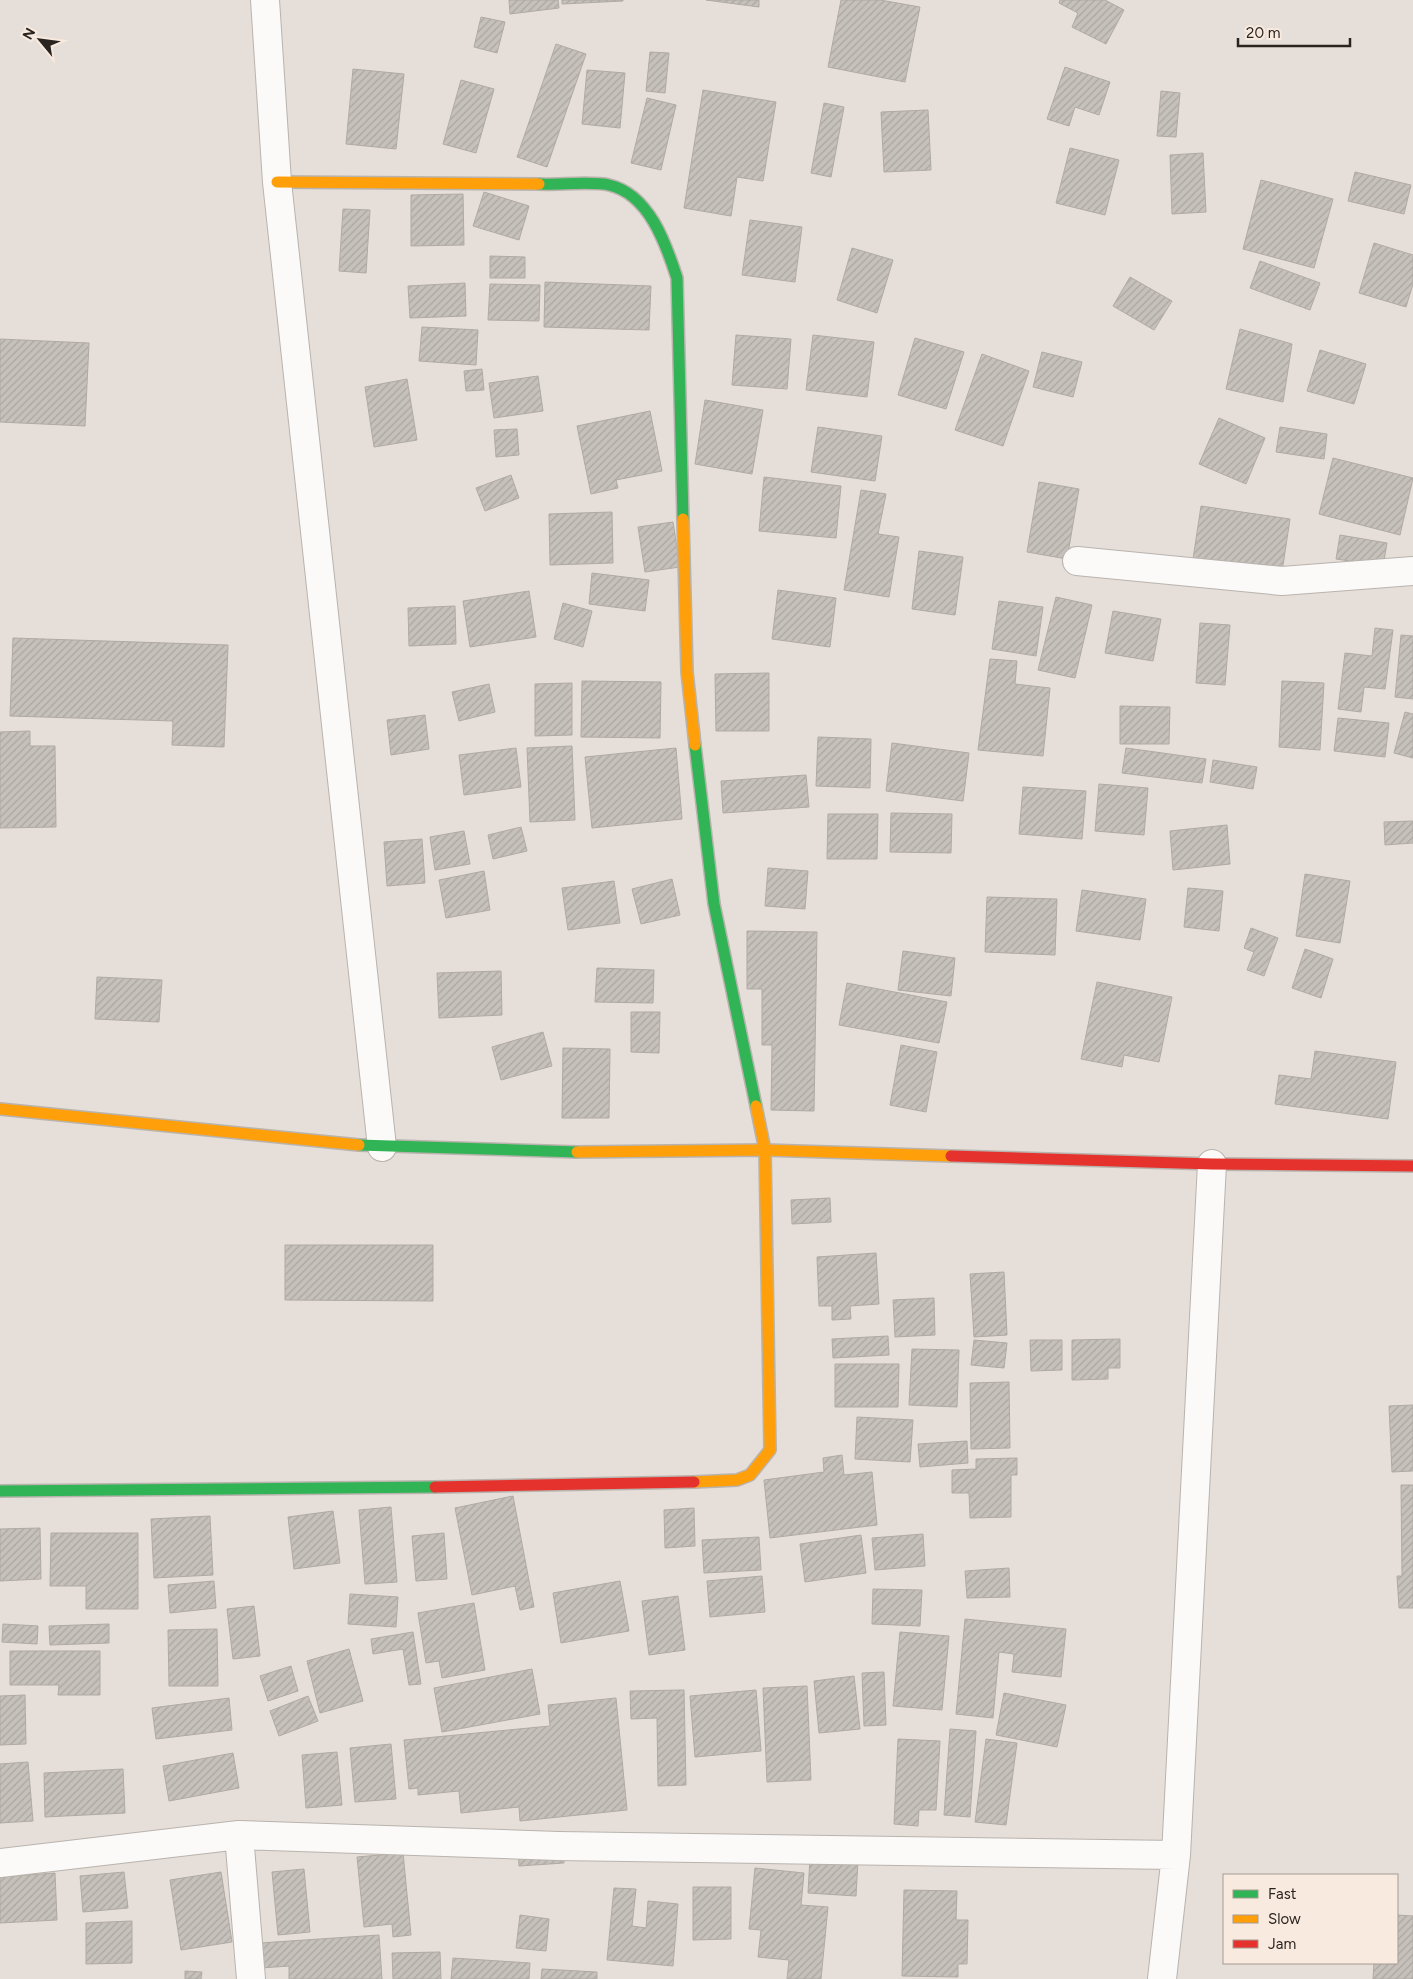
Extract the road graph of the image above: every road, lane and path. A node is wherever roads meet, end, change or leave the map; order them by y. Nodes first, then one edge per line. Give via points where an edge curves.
1 (265, 0) edge
2 (277, 182) junction
3 (1077, 561) dead end
4 (1413, 571) edge
5 (0, 1109) edge
6 (382, 1147) junction
7 (765, 1150) junction
8 (1212, 1164) junction
9 (1413, 1166) edge
10 (0, 1491) edge
11 (238, 1835) junction
12 (1176, 1855) junction
13 (0, 1863) edge
14 (251, 1979) edge
15 (1162, 1979) edge

1 - 2 street
2 - 6 street
2 - 7 street via 609,185 623,190 637,201 662,234 677,278 687,672 714,904
3 - 4 street via 1282,581
5 - 6 street
6 - 7 street via 609,1153
7 - 8 street
7 - 10 street via 770,1450 750,1475 737,1480 614,1485
8 - 9 street
8 - 12 street
11 - 12 street via 568,1846
11 - 13 street
11 - 14 street
12 - 15 street

